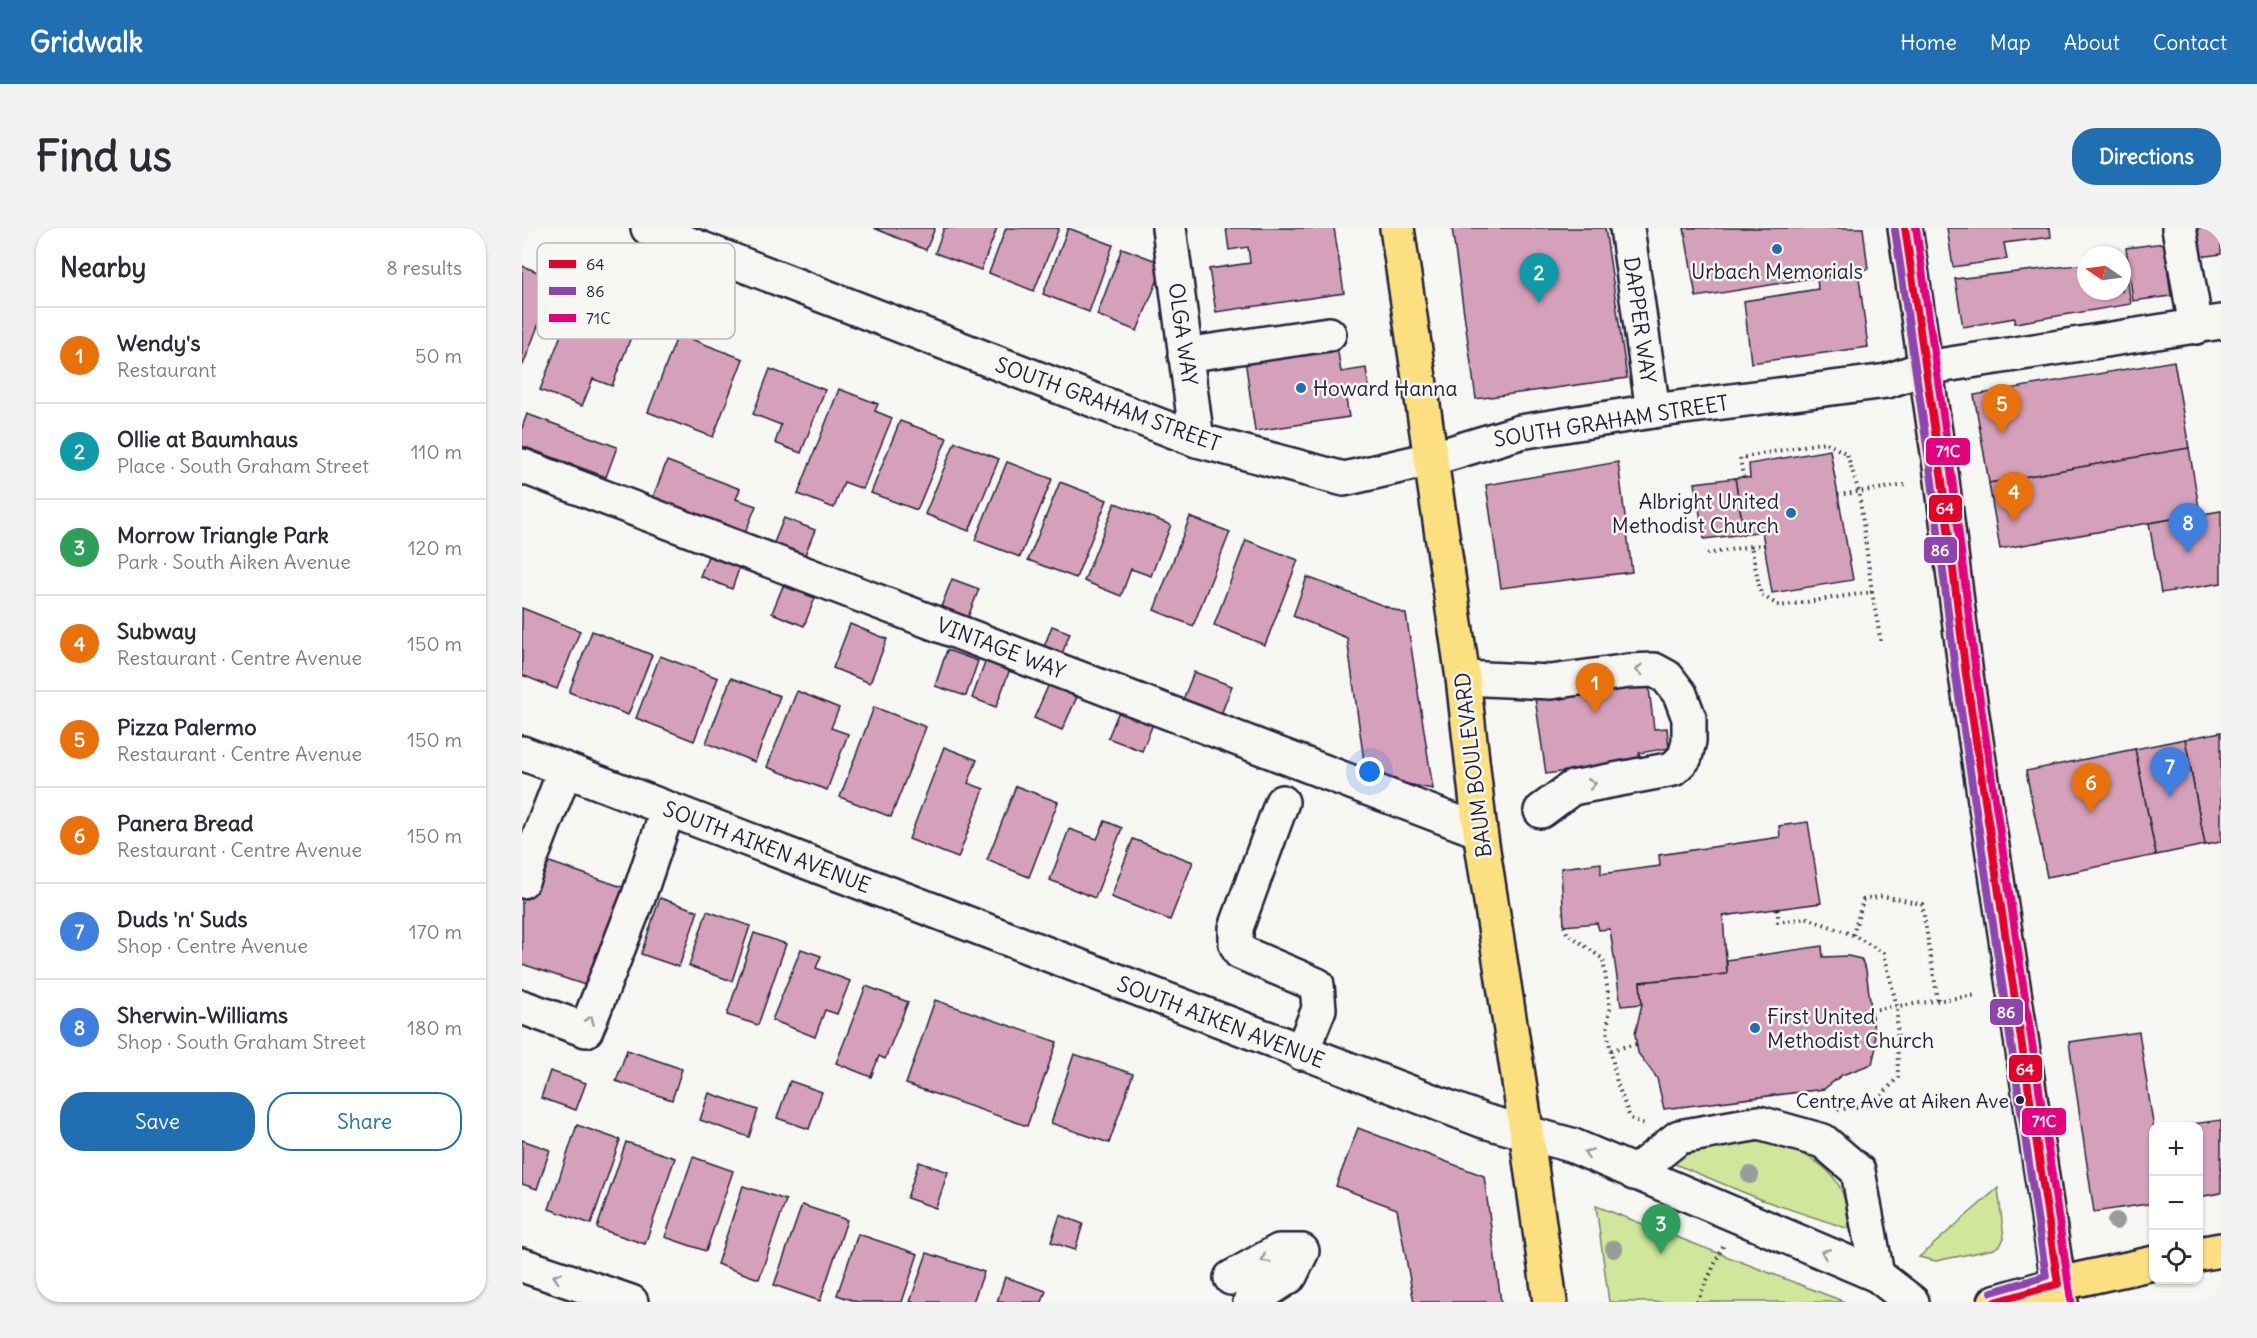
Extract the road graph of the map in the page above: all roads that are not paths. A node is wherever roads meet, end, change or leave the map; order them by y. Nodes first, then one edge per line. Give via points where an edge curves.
1 (648, 228) edge
2 (1169, 228) edge
3 (1397, 228) edge
4 (1627, 228) edge
5 (1905, 228) edge
6 (2179, 228) edge
7 (687, 243) edge
8 (735, 262) edge
9 (2208, 324) edge
10 (1329, 334) dead end
11 (1185, 355) junction
12 (1925, 368) junction
13 (1653, 411) junction
14 (1197, 440) junction
15 (1431, 459) junction
16 (522, 466) edge
17 (1463, 678) junction
18 (522, 753) edge
19 (565, 770) junction
20 (1282, 802) dead end
21 (668, 809) junction
22 (1541, 811) dead end
23 (1480, 831) junction
24 (522, 881) edge
25 (522, 1007) edge
26 (1301, 1053) junction
27 (1526, 1133) junction
28 (1634, 1173) junction
29 (2221, 1250) edge
30 (2203, 1253) edge
31 (522, 1265) edge
32 (2149, 1265) edge
33 (1877, 1275) junction
34 (2059, 1293) edge
35 (631, 1302) edge
36 (1550, 1302) edge
37 (1912, 1302) edge
38 (1995, 1302) edge

1 - 7 street, SOUTH GRAHAM STREET
2 - 11 street, OLGA WAY
3 - 15 main road, BAUM BOULEVARD
4 - 13 street, DAPPER WAY
5 - 12 main road
6 - 9 street
8 - 14 street, SOUTH GRAHAM STREET
9 - 12 street, SOUTH GRAHAM STREET
10 - 11 street
11 - 14 street, OLGA WAY
12 - 13 street, SOUTH GRAHAM STREET via 1887,381
12 - 34 main road via 1966,675
13 - 15 street, SOUTH GRAHAM STREET via 1520,432
14 - 15 street, SOUTH GRAHAM STREET via 1344,478
15 - 17 main road, BAUM BOULEVARD
16 - 23 street, VINTAGE WAY
22 -> 17 street via 1572,788 1673,769 1685,757 1689,741 1689,718 1680,694 1667,677 1654,670 1551,682
17 - 23 main road, BAUM BOULEVARD
18 - 19 street, SOUTH AIKEN AVENUE
19 - 21 street, SOUTH AIKEN AVENUE
19 - 24 street
20 - 26 street via 1236,928 1236,944 1240,952 1317,985 1319,1009
25 -> 21 street via 586,1030
21 - 26 street, SOUTH AIKEN AVENUE
23 - 27 main road, BAUM BOULEVARD
26 - 27 street, SOUTH AIKEN AVENUE
28 -> 27 street, SOUTH AIKEN AVENUE via 1571,1145
27 - 36 main road, BAUM BOULEVARD
33 -> 28 street, SOUTH AIKEN AVENUE
28 - 33 street via 1679,1137 1759,1124 1823,1142 1858,1171
29 - 30 main road
35 -> 31 street
32 - 34 main road
33 - 37 street, SOUTH AIKEN AVENUE
34 - 38 main road

